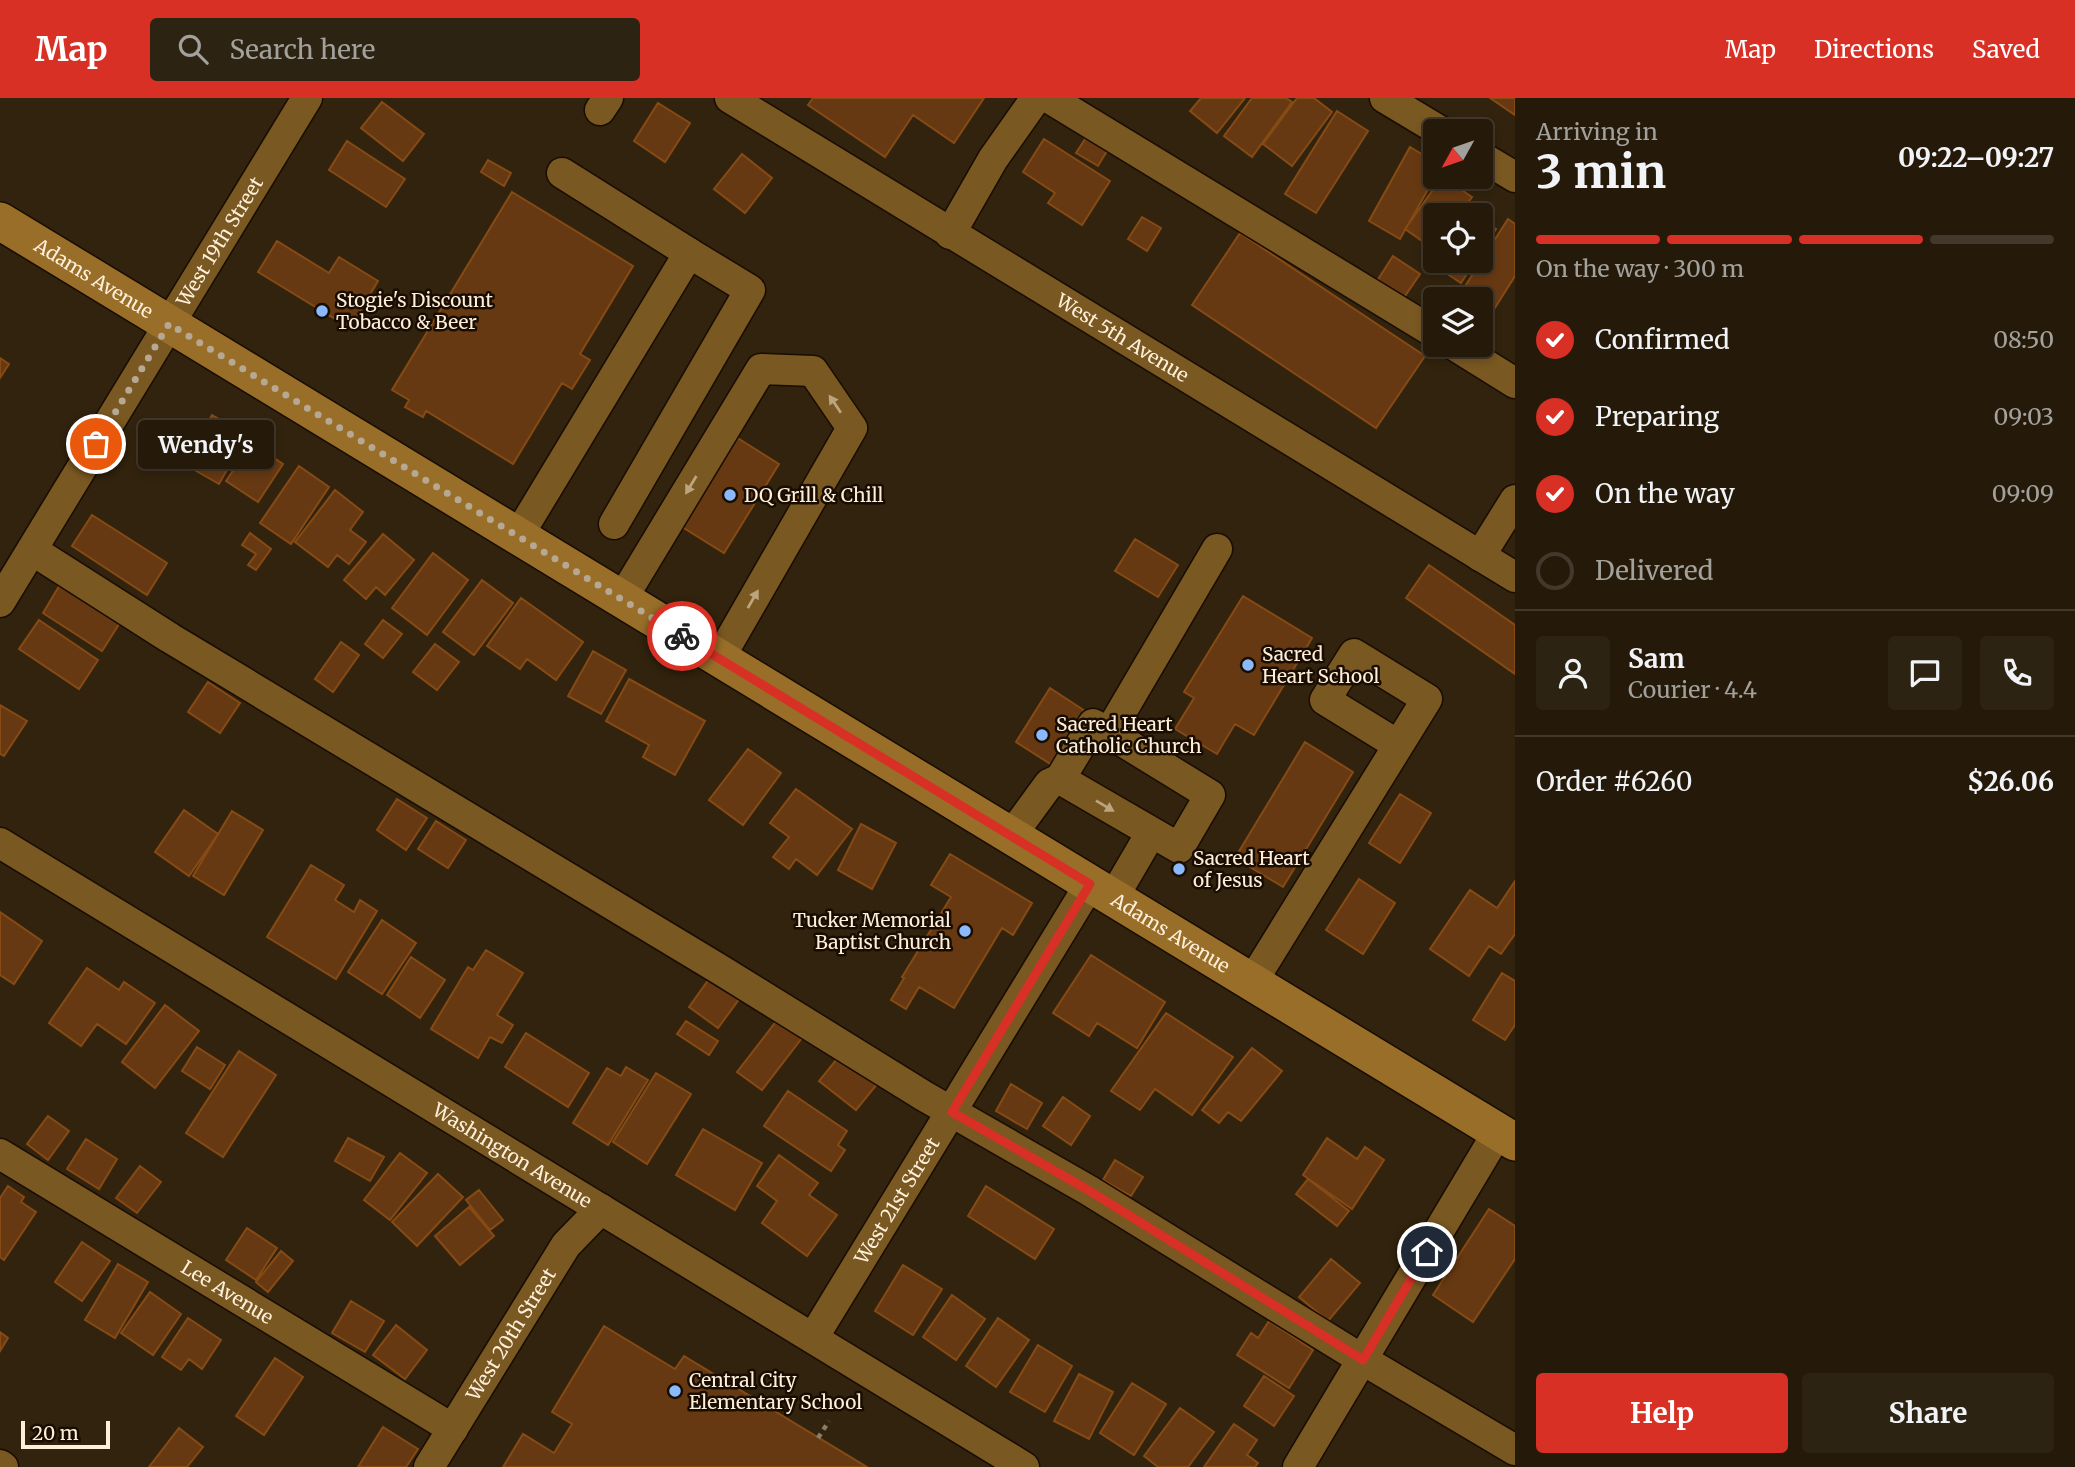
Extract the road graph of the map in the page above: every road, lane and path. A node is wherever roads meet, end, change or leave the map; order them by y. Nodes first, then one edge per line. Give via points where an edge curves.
1 (307, 98) edge
2 (730, 98) edge
3 (1036, 98) edge
4 (1049, 98) edge
5 (1385, 98) edge
6 (1423, 121) edge
7 (1493, 164) edge
8 (562, 173) dead end
9 (1515, 177) edge
10 (0, 221) edge
11 (950, 234) junction
12 (689, 253) junction
13 (169, 324) junction
14 (1423, 326) edge
15 (1473, 357) edge
16 (1515, 383) edge
17 (1515, 500) edge
18 (614, 524) dead end
19 (518, 537) junction
20 (32, 550) junction
21 (1217, 550) dead end
22 (1480, 556) junction
23 (1515, 578) edge
24 (622, 599) junction
25 (0, 602) edge
26 (719, 659) junction
27 (1109, 733) junction
28 (1398, 745) dead end
29 (1060, 779) junction
30 (1151, 833) junction
31 (1011, 836) junction
32 (0, 843) edge
33 (1101, 891) junction
34 (1252, 982) junction
35 (952, 1112) junction
36 (1507, 1137) edge
37 (0, 1154) edge
38 (601, 1209) junction
39 (813, 1338) junction
40 (1363, 1360) junction
41 (829, 1421) dead end
42 (453, 1429) junction
43 (818, 1438) dead end
44 (1515, 1450) edge
45 (429, 1467) edge
46 (1024, 1467) edge
47 (1298, 1467) edge

1 - 13 street, West 19th Street
2 - 11 street, West 5th Avenue
3 - 11 street via 993,159
4 - 14 street
5 - 6 street
7 - 9 street
8 - 12 street
10 - 13 main road, Adams Avenue
11 - 22 street, West 5th Avenue
12 - 18 street via 750,290
12 - 19 street
13 - 19 main road, Adams Avenue
13 - 20 street, West 19th Street
15 - 16 street
17 - 22 street
19 - 24 main road, Adams Avenue
20 - 25 street, West 19th Street
20 - 35 street
21 - 27 street
22 - 23 street, West 5th Avenue
24 - 26 main road, Adams Avenue
26 -> 24 street via 852,428 813,371 761,369
26 - 31 main road, Adams Avenue
27 - 29 street via 1093,724
27 - 30 street via 1210,795 1179,848
28 - 34 street
29 -> 30 street
29 - 31 street via 1049,783
30 - 33 street, West 21st Street
31 - 33 main road, Adams Avenue
32 - 38 street, Washington Avenue
33 - 34 main road, Adams Avenue
33 - 35 street, West 21st Street
34 - 36 main road, Adams Avenue
35 - 39 street, West 21st Street
35 - 40 street
36 - 40 street
37 - 42 street, Lee Avenue
38 - 39 street, Washington Avenue
38 - 42 street, West 20th Street via 566,1245
39 - 46 street, Washington Avenue
40 - 44 street
40 - 47 street
41 - 43 path
42 - 45 street, West 20th Street

